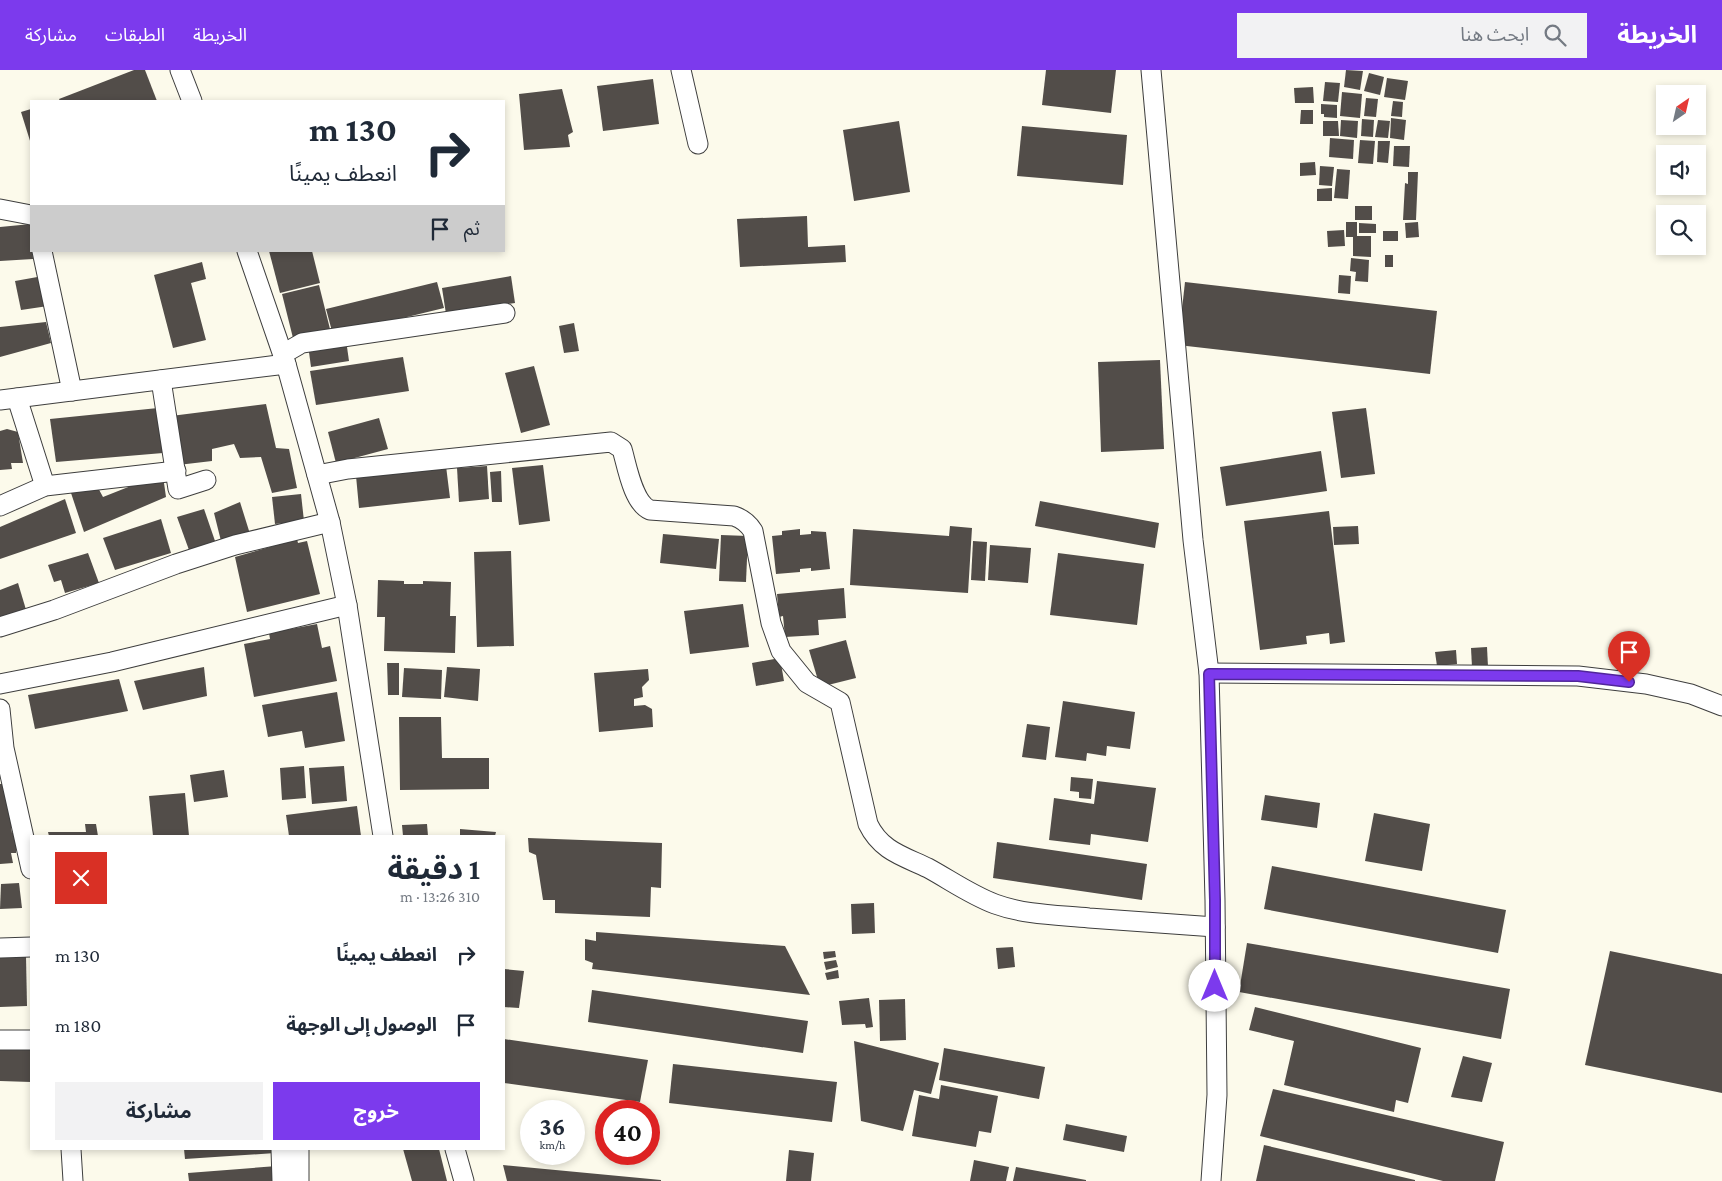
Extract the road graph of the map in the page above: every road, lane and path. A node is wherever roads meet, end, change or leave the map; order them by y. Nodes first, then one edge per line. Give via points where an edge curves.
1 (180, 70) edge
2 (681, 70) edge
3 (1151, 70) edge
4 (192, 100) edge
5 (698, 144) dead end
6 (0, 209) edge
7 (30, 215) edge
8 (42, 252) edge
9 (247, 252) edge
10 (504, 314) dead end
11 (284, 359) junction
12 (161, 380) junction
13 (72, 391) junction
14 (9, 399) edge
15 (176, 471) junction
16 (317, 475) junction
17 (206, 480) dead end
18 (46, 486) junction
19 (0, 506) edge
20 (330, 522) junction
21 (347, 605) junction
22 (0, 627) edge
23 (1209, 674) junction
24 (0, 684) edge
25 (1722, 706) edge
26 (0, 709) edge
27 (2, 748) edge
28 (382, 835) edge
29 (30, 865) edge
30 (1215, 927) junction
31 (30, 947) edge
32 (0, 948) edge
33 (0, 1040) edge
34 (30, 1040) edge
35 (71, 1150) edge
36 (281, 1150) edge
37 (299, 1150) edge
38 (455, 1150) edge
39 (73, 1181) edge
40 (282, 1181) edge
41 (299, 1181) edge
42 (464, 1181) edge
43 (1211, 1181) edge

1 - 4 street
2 - 5 street
3 - 23 street via 1193,540
6 - 7 street
8 - 13 street
9 - 11 street
10 - 11 street via 302,343
11 - 12 street
11 - 16 street
12 - 13 street
12 - 15 street
13 - 14 street
14 - 18 street
15 - 17 street via 178,489
15 - 18 street
16 - 20 street
16 - 30 street via 348,469 611,442 618,445 638,499 645,508 734,516 741,518 753,531 775,638 781,651 807,683 840,702 868,824 880,843 976,896 1017,910
18 - 19 street
20 - 21 street
20 - 22 street via 236,545 176,564
21 - 24 street via 112,662
21 - 28 street
23 - 25 street via 1578,676 1646,684 1691,694
23 - 30 street
26 - 27 street
27 - 29 street
30 - 43 street via 1217,1095
31 - 32 street
33 - 34 street
35 - 39 street
36 - 40 street
37 - 41 street
38 - 42 street

